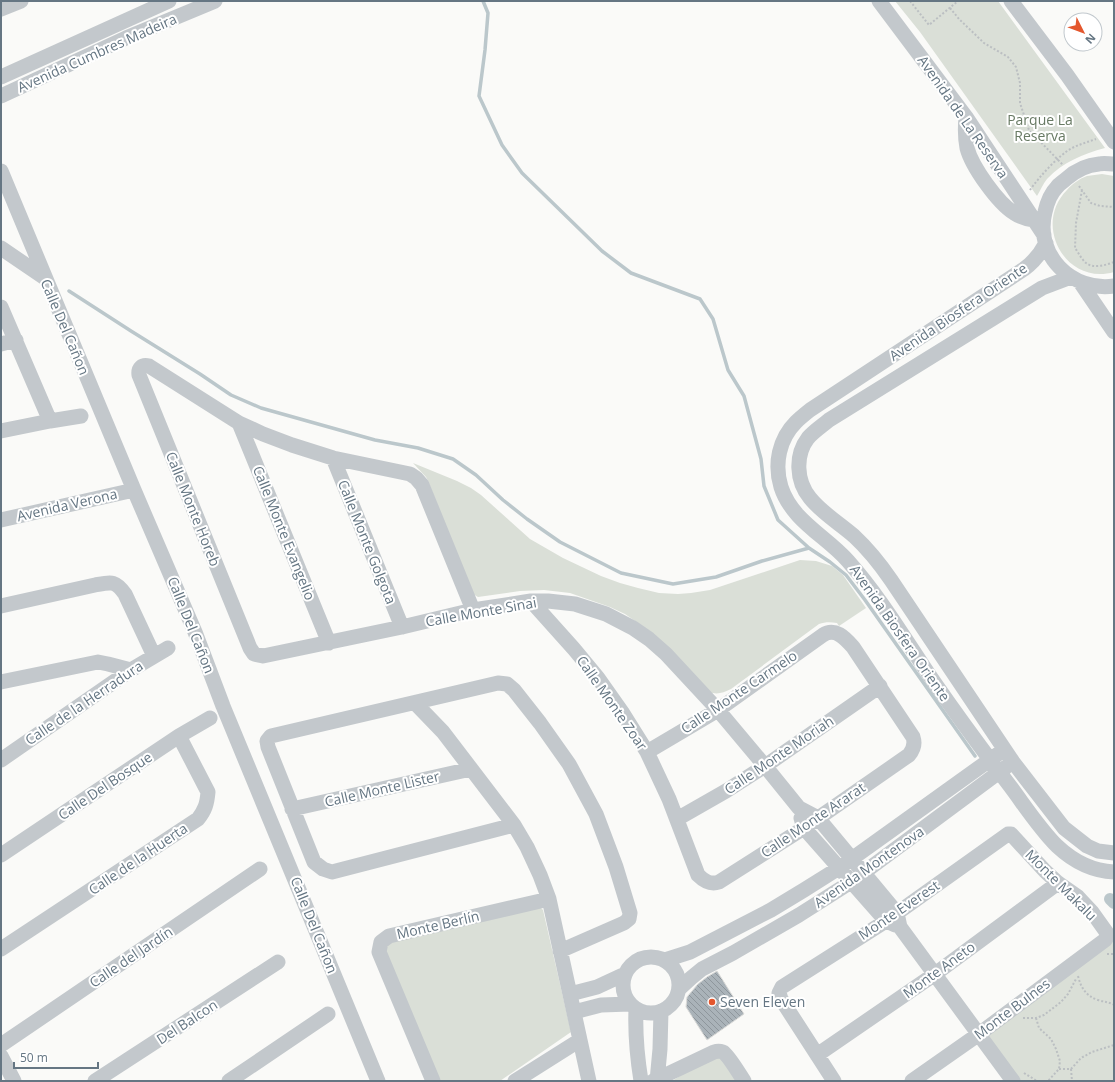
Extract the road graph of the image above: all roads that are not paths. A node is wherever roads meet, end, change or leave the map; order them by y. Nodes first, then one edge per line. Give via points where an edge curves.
1 (21, 1) edge
2 (169, 1) edge
3 (215, 1) edge
4 (879, 1) edge
5 (1011, 1) edge
6 (1, 9) edge
7 (1, 77) edge
8 (1, 96) edge
9 (966, 117) junction
10 (1111, 138) edge
11 (1114, 164) edge
12 (1, 171) edge
13 (1034, 220) junction
14 (1045, 239) junction
15 (1, 248) edge
16 (45, 278) junction
17 (1075, 280) junction
18 (1114, 286) edge
19 (1, 307) edge
20 (1114, 332) edge
21 (16, 340) junction
22 (1, 344) edge
23 (81, 416) dead end
24 (50, 421) junction
25 (239, 423) junction
26 (1, 431) edge
27 (333, 458) junction
28 (134, 490) junction
29 (1, 520) edge
30 (531, 601) junction
31 (1, 606) edge
32 (473, 610) junction
33 (402, 627) junction
34 (329, 643) junction
35 (168, 648) dead end
36 (252, 651) joint
37 (154, 656) junction
38 (131, 670) junction
39 (1, 682) edge
40 (880, 686) junction
41 (415, 702) junction
42 (718, 710) junction
43 (210, 718) dead end
44 (179, 736) junction
45 (1005, 749) junction
46 (647, 752) junction
47 (3, 753) edge
48 (990, 759) junction
49 (1013, 762) junction
50 (765, 766) junction
51 (471, 769) junction
52 (999, 772) junction
53 (798, 808) junction
54 (292, 809) junction
55 (818, 818) junction
56 (676, 819) junction
57 (514, 825) junction
58 (804, 828) junction
59 (1015, 836) joint
60 (1114, 853) edge
61 (1, 855) edge
62 (852, 858) junction
63 (839, 868) junction
64 (260, 869) dead end
65 (1114, 872) edge
66 (864, 873) junction
67 (704, 881) joint
68 (852, 882) junction
69 (1058, 883) junction
70 (549, 899) junction
71 (894, 920) junction
72 (1107, 933) joint
73 (1, 949) edge
74 (560, 951) junction
75 (665, 960) junction
76 (278, 962) dead end
77 (625, 974) junction
78 (935, 974) junction
79 (679, 989) junction
80 (570, 994) junction
81 (633, 1006) junction
82 (661, 1011) junction
83 (574, 1012) junction
84 (328, 1014) dead end
85 (979, 1034) junction
86 (580, 1040) junction
87 (1, 1045) edge
88 (817, 1055) junction
89 (1, 1056) edge
90 (1016, 1075) edge
91 (656, 1080) edge
92 (14, 1081) edge
93 (95, 1081) edge
94 (229, 1081) edge
95 (378, 1081) edge
96 (433, 1081) edge
97 (515, 1081) edge
98 (589, 1081) edge
99 (641, 1081) edge
100 (744, 1081) edge
101 (834, 1081) edge
102 (912, 1081) edge

1 - 6 street
2 - 7 street, Avenida Cumbres Madeira
3 - 8 street, Avenida Cumbres Madeira via 126,38
4 - 9 street, Avenida de La Reserva
5 - 10 street
9 - 13 street, Avenida de La Reserva
9 - 13 street via 967,149 975,166 1005,206 1022,217
11 - 14 street, Avenida de La Reserva via 1082,168 1056,188 1047,202 1043,219
12 - 16 street, Calle Del Cañon
13 - 14 street, Avenida de La Reserva
14 - 17 street, Avenida de La Reserva via 1055,263
14 - 48 street, Avenida Biosfera Oriente via 1038,256 1031,264 810,410 788,431 778,457 781,486 786,499 796,513 858,572
15 - 16 street
16 - 28 street, Calle Del Cañon
17 - 18 street, Avenida de La Reserva via 1089,285
17 - 20 street, Avenida de La Reserva
17 - 45 street, Avenida Biosfera Oriente via 1042,288 829,420 808,439 801,451 799,464 800,479 809,498 876,559
19 - 21 street
21 - 22 street
21 - 24 street
23 - 24 street
24 - 26 street
25 - 27 street via 292,445
25 - 34 street, Calle Monte Evangelio
25 - 36 street, Calle Monte Horeb via 149,366 144,365 139,370
27 - 32 street via 410,474 416,478 422,485
27 - 33 street, Calle Monte Golgota
28 - 29 street, Avenida Verona
28 - 95 street, Calle Del Cañon via 195,632 223,706
30 - 32 street, Calle Monte Sinai
30 - 42 street, Calle Monte Sinai via 575,604 606,614 633,628 666,654
30 - 46 street, Calle Monte Zoar via 598,678
31 - 37 street via 114,583 125,594
32 - 33 street, Calle Monte Sinai
33 - 34 street, Calle Monte Sinai
34 - 36 street, Calle Monte Sinai via 262,656
35 - 37 street, Calle de la Herradura
37 - 38 street, Calle de la Herradura
38 - 39 street via 98,662
38 - 47 street, Calle de la Herradura
40 - 42 street, Calle Monte Carmelo via 848,641 840,635 828,632
40 - 50 street, Calle Monte Moriah
40 - 55 street, Calle Monte Ararat via 913,736 911,752
41 - 51 street via 443,732
41 - 54 street via 272,736 267,741 268,747
41 - 74 street via 498,683 507,684 540,723 569,764 596,814 616,866 630,913 629,919 624,923
42 - 46 street, Calle Monte Carmelo
42 - 50 street, Calle Monte Sinai
43 - 44 street, Calle Del Bosque
44 - 61 street, Calle Del Bosque
44 - 73 street, Calle de la Huerta via 208,792 204,811 198,819
45 - 48 street, Avenida Montenova
45 - 49 street, Avenida Biosfera Oriente
46 - 56 street, Calle Monte Zoar
48 - 52 street, Avenida Biosfera Oriente
48 - 62 street, Avenida Montenova
49 - 52 street, Avenida Montenova
49 - 60 street, Avenida Biosfera Oriente via 1064,828 1087,846 1098,851
50 - 53 street, Calle Monte Sinai
50 - 56 street, Calle Monte Moriah
51 - 54 street, Calle Monte Lister
51 - 57 street
52 - 65 street, Avenida Biosfera Oriente via 1046,833 1067,855 1079,863
52 - 66 street, Avenida Montenova
53 - 55 street
53 - 58 street
54 - 57 street via 314,862 332,872
55 - 58 street, Calle Monte Ararat
55 - 62 street
56 - 67 street, Calle Monte Zoar via 698,875
57 - 70 street via 528,847
58 - 63 street
58 - 67 street, Calle Monte Ararat via 719,882
59 - 69 street, Monte Makalu via 1035,861
59 - 71 street, Monte Everest via 1008,834
62 - 63 street, Avenida Montenova
62 - 66 street
63 - 68 street
63 - 75 street, Avenida Montenova via 771,910 690,952
64 - 87 street, Calle del Jardín
66 - 68 street, Avenida Montenova
66 - 71 street
68 - 71 street
68 - 79 street, Avenida Montenova via 702,969
69 - 72 street, Monte Makalu via 1078,897
69 - 78 street, Monte Aneto
70 - 74 street
70 - 96 street, Monte Berlín via 389,936 381,942 378,952
71 - 78 street
71 - 88 street, Monte Everest via 782,987 781,1000
72 - 85 street, Monte Bulnes via 1105,940
74 - 80 street
75 - 77 street via 657,957 642,958 629,967
75 - 79 street via 676,972
76 - 93 street, Del Balcon
77 - 80 street via 597,987
77 - 81 street via 623,990 625,997
78 - 85 street
78 - 88 street, Monte Aneto
79 - 82 street via 673,1003
80 - 83 street
81 - 82 street via 644,1012
81 - 83 street via 601,1006
81 - 99 street
82 - 91 street
83 - 86 street
84 - 94 street
85 - 90 street
85 - 102 street, Monte Bulnes
86 - 97 street
86 - 98 street
88 - 101 street
89 - 92 street
91 - 100 street via 718,1051 727,1056

